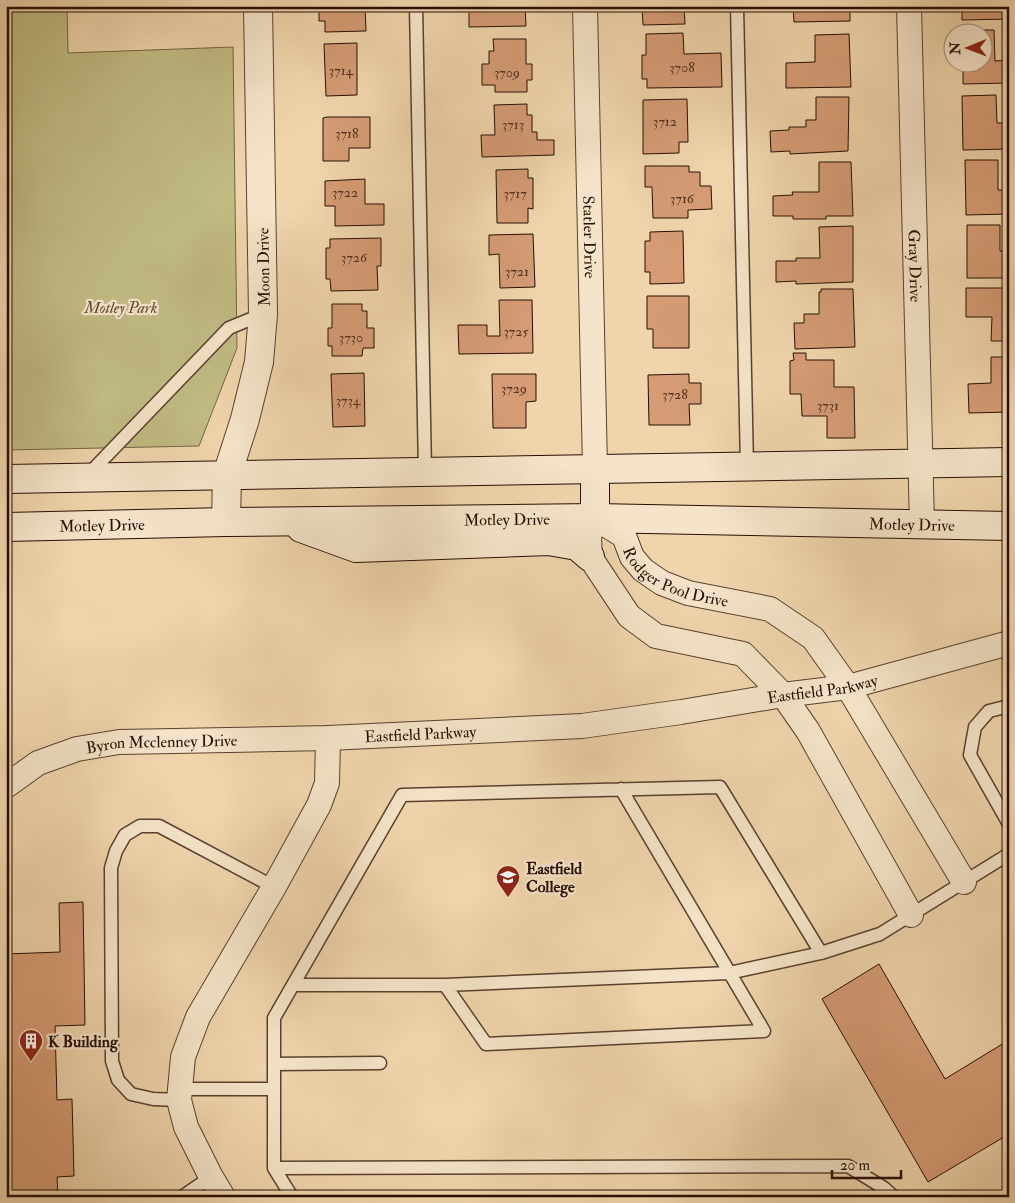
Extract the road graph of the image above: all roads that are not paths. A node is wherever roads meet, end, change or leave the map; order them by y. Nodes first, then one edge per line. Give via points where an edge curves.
1 (258, 6) edge
2 (416, 6) edge
3 (585, 6) edge
4 (737, 6) edge
5 (910, 6) edge
6 (264, 314) junction
7 (1009, 462) edge
8 (920, 463) junction
9 (747, 466) junction
10 (595, 468) junction
11 (425, 471) junction
12 (227, 475) junction
13 (86, 477) junction
14 (6, 479) edge
15 (595, 518) junction
16 (226, 522) junction
17 (285, 522) junction
18 (922, 525) junction
19 (1009, 526) edge
20 (6, 527) edge
21 (590, 557) junction
22 (1009, 644) edge
23 (848, 688) junction
24 (783, 695) junction
25 (1009, 706) edge
26 (328, 738) junction
27 (6, 786) edge
28 (621, 789) junction
29 (1009, 824) edge
30 (1009, 854) edge
31 (964, 882) junction
32 (274, 887) junction
33 (911, 914) junction
34 (821, 953) junction
35 (729, 973) junction
36 (293, 985) junction
37 (445, 985) junction
38 (380, 1063) dead end
39 (274, 1064) junction
40 (274, 1089) junction
41 (179, 1094) junction
42 (274, 1168) junction
43 (217, 1187) edge
44 (881, 1192) edge
45 (182, 1197) edge
46 (292, 1197) edge
47 (894, 1197) edge

1 - 6 main road, Moon Drive
2 - 11 lane
3 - 10 street, Statler Drive
4 - 9 lane
5 - 8 street, Gray Drive
6 - 12 main road, Moon Drive via 259,362
6 - 13 lane via 229,328
7 - 8 main road
8 - 9 main road
8 - 18 street, Gray Drive
9 - 10 main road
10 - 11 main road
10 - 15 main road
11 - 12 main road
12 - 13 main road
12 - 16 main road, Moon Drive
13 - 14 main road
15 - 17 main road, Motley Drive
15 - 18 main road, Motley Drive
15 - 21 street via 589,537
15 - 23 street, Rodger Pool Drive via 624,536 632,557 662,584 688,593 770,609 813,638
16 - 17 main road, Motley Drive
16 - 20 main road, Motley Drive
17 - 21 main road via 356,548 549,541 577,546
18 - 19 main road, Motley Drive
21 - 24 street via 629,616 656,636 743,654
22 - 23 street, Eastfield Parkway
23 - 24 street, Eastfield Parkway
23 - 31 street, Rodger Pool Drive
24 - 26 street, Eastfield Parkway via 582,726
24 - 33 street via 808,731
25 - 29 lane via 988,711 975,728 970,755
26 - 27 street, Byron Mcclenney Drive via 119,742 77,749 38,763
26 - 32 street via 327,783 319,805
28 - 34 lane via 720,787
28 - 35 lane
28 - 36 lane via 402,795
30 - 31 lane
31 - 33 lane
32 - 41 street via 198,1018 182,1057
32 - 41 lane via 159,826 140,826 124,835 116,851 111,868 112,1060 118,1080 130,1094 153,1100
33 - 34 lane via 880,934
34 - 35 lane
35 - 37 lane
35 - 37 lane via 764,1032 486,1044
36 - 37 lane
36 - 39 lane via 274,1018
38 - 39 lane
39 - 40 lane
40 - 41 lane
40 - 42 lane
41 - 43 street via 186,1127
42 - 44 lane via 848,1166
42 - 46 lane
43 - 45 lane
44 - 47 lane

